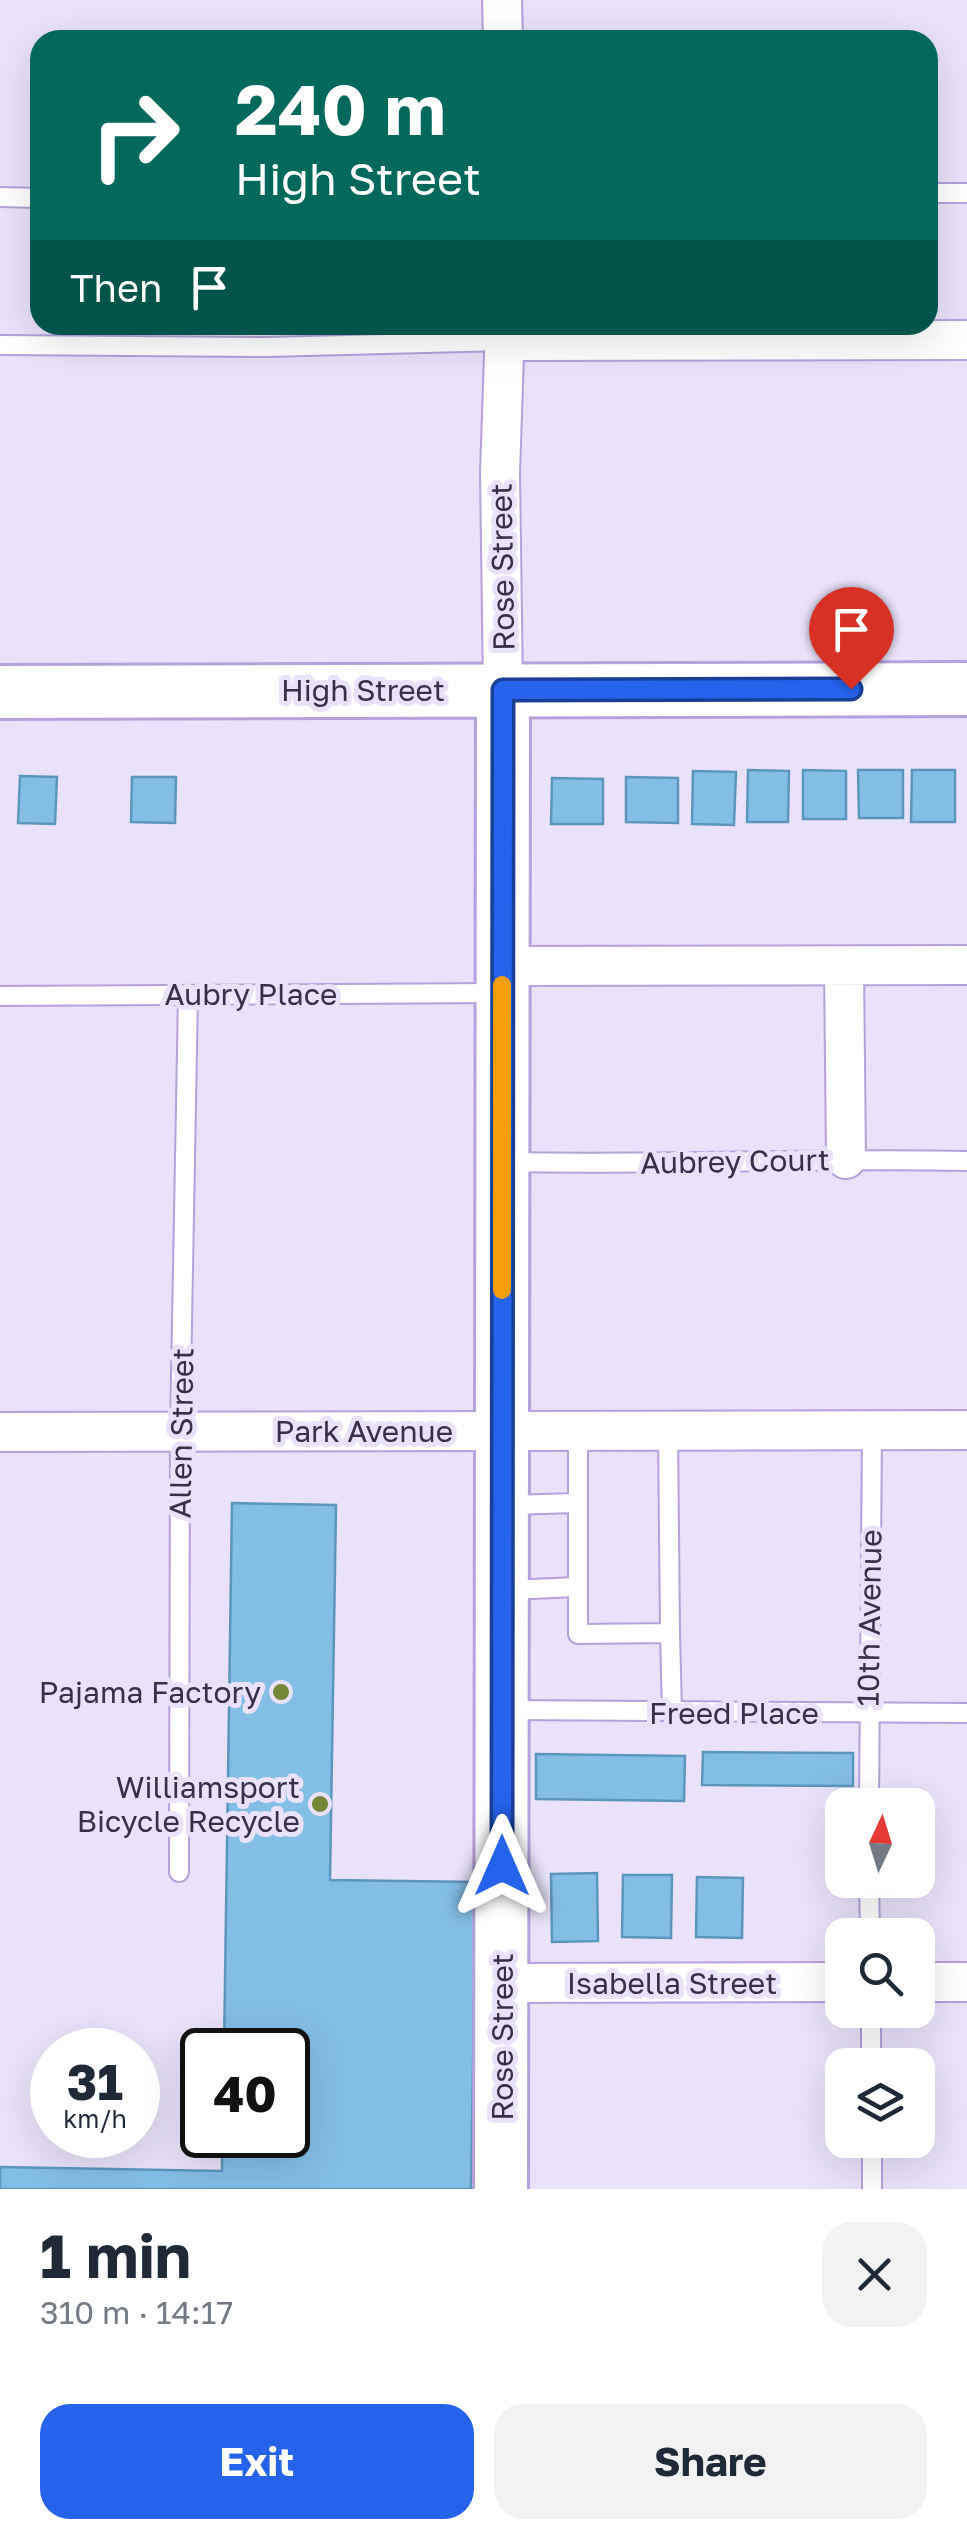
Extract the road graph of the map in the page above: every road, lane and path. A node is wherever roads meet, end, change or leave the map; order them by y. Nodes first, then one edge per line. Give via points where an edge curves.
1 (502, 0) edge
2 (502, 30) edge
3 (938, 193) edge
4 (967, 193) edge
5 (0, 197) edge
6 (30, 198) edge
7 (470, 335) edge
8 (504, 335) edge
9 (636, 335) edge
10 (967, 340) edge
11 (0, 346) edge
12 (967, 689) edge
13 (503, 690) junction
14 (0, 692) edge
15 (967, 965) edge
16 (844, 966) junction
17 (502, 979) junction
18 (188, 995) junction
19 (0, 996) edge
20 (846, 1159) junction
21 (967, 1161) edge
22 (502, 1162) junction
23 (502, 1430) junction
24 (578, 1430) junction
25 (668, 1430) junction
26 (872, 1430) junction
27 (967, 1430) edge
28 (0, 1432) edge
29 (180, 1432) junction
30 (577, 1503) junction
31 (502, 1506) junction
32 (577, 1587) junction
33 (502, 1590) junction
34 (670, 1633) junction
35 (502, 1710) junction
36 (672, 1712) junction
37 (967, 1712) edge
38 (868, 1713) junction
39 (869, 1788) edge
40 (179, 1872) dead end
41 (825, 1982) edge
42 (935, 1982) edge
43 (967, 1982) edge
44 (502, 1983) junction
45 (872, 2158) edge
46 (501, 2189) edge
47 (872, 2189) edge

1 - 2 street
3 - 4 lane
5 - 6 lane
7 - 11 lane via 267,347
8 - 13 street, Rose Street
9 - 10 street
12 - 13 street, High Street
13 - 14 street, High Street
13 - 17 street, Rose Street
15 - 16 street, Aubry Place
16 - 17 street, Aubry Place
16 - 20 street
17 - 18 lane, Aubry Place
17 - 22 street, Rose Street
18 - 19 lane, Aubry Place
18 - 29 lane, Allen Street
20 - 21 lane, Aubrey Court
20 - 22 lane, Aubrey Court
22 - 23 street, Rose Street
23 - 24 street, Park Avenue
23 - 29 street, Park Avenue
23 - 31 street, Rose Street
24 - 25 street, Park Avenue
24 - 30 lane
25 - 26 street, Park Avenue
25 - 34 lane
26 - 27 street, Park Avenue
26 - 38 lane, 10th Avenue
28 - 29 street, Park Avenue
29 - 40 lane, Allen Street
30 - 31 lane
30 - 32 lane
31 - 33 street, Rose Street
32 - 33 lane
32 - 34 lane via 578,1634
33 - 35 street, Rose Street
34 - 36 lane
35 - 36 lane, Freed Place
35 - 44 street, Rose Street
36 - 38 lane, Freed Place
37 - 38 lane, Freed Place
38 - 39 lane, 10th Avenue
41 - 44 street, Isabella Street
42 - 43 street
44 - 46 street, Rose Street
45 - 47 lane

